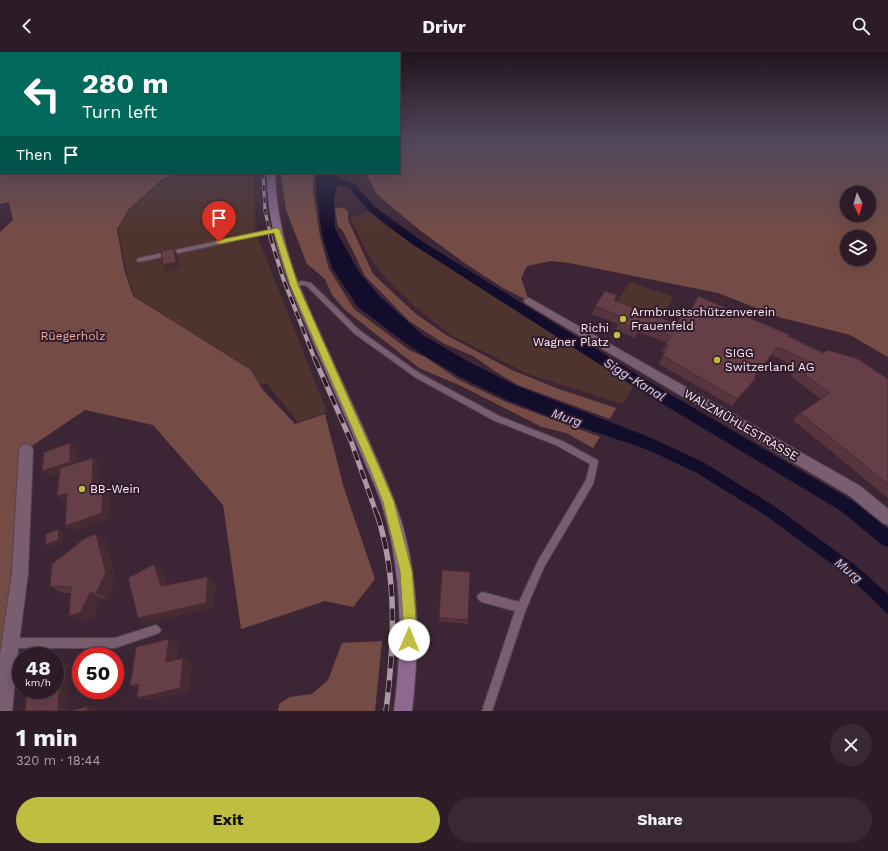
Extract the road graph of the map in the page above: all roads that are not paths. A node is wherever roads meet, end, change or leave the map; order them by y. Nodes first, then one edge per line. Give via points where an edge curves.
1 (271, 174) edge
2 (277, 230) junction
3 (138, 260) dead end
4 (294, 285) junction
5 (529, 301) dead end
6 (26, 450) dead end
7 (888, 518) edge
8 (482, 597) dead end
9 (521, 608) junction
10 (156, 630) dead end
11 (10, 643) junction
12 (3, 711) edge
13 (403, 711) edge
14 (488, 711) edge

1 - 2 main road via 272,206
2 - 3 lane
2 - 4 main road
4 - 9 lane via 308,284 357,332 418,375 496,418 559,442 594,462 590,481 541,564
4 - 13 main road via 381,483 396,527 406,571 410,619
5 - 7 street, WALZMÜHLESTRASSE via 855,491
6 - 11 street via 20,573
8 - 9 lane
9 - 14 lane
10 - 11 lane via 115,643
11 - 12 street

